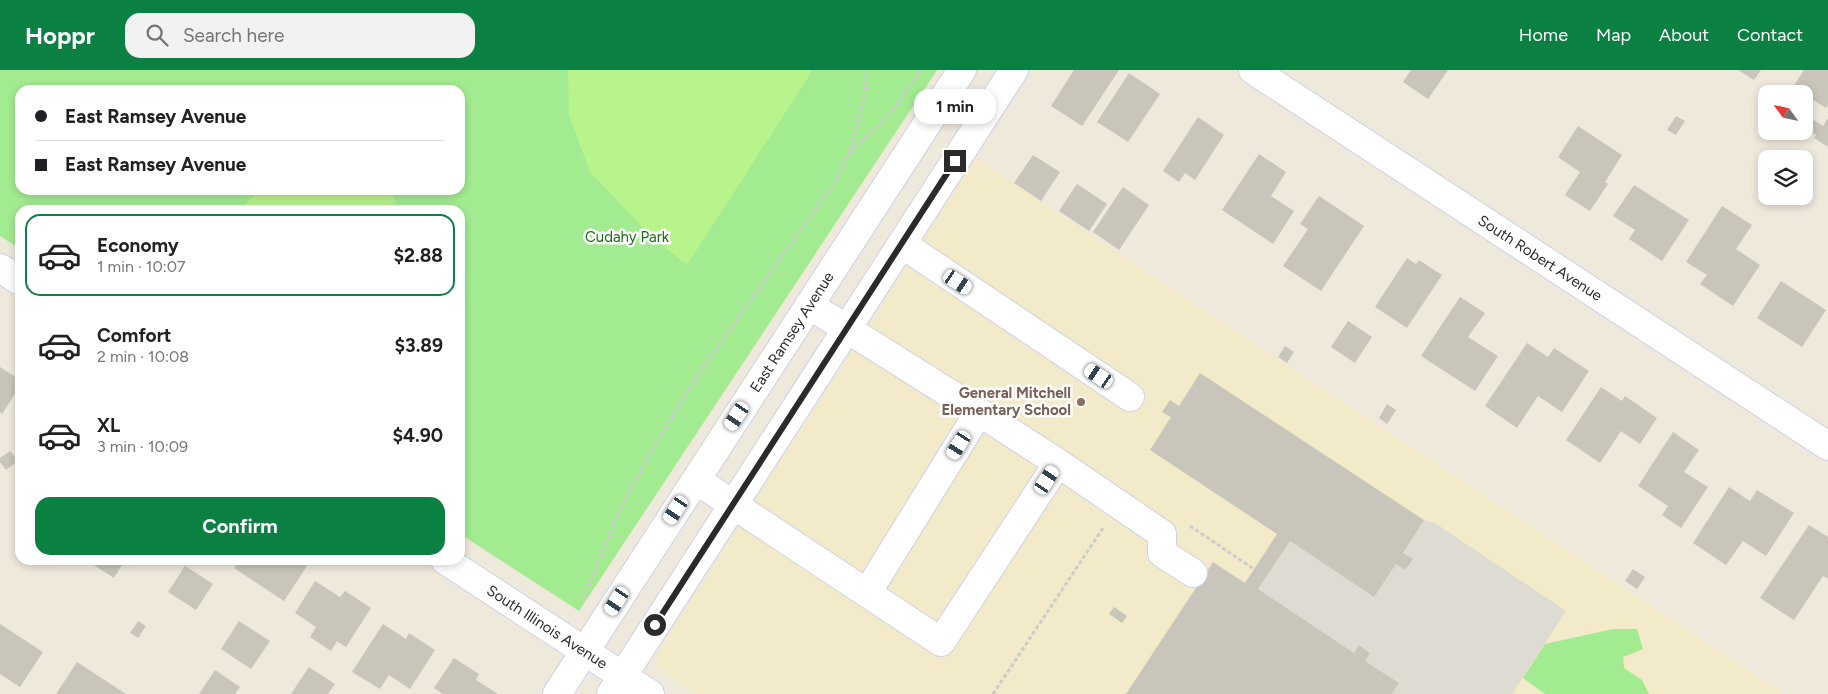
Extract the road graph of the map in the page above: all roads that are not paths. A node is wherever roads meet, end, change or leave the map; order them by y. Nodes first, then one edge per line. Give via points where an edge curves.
1 (962, 70) edge
2 (1014, 70) edge
3 (1252, 70) edge
4 (902, 244) junction
5 (0, 268) edge
6 (15, 278) edge
7 (809, 305) junction
8 (846, 330) junction
9 (1130, 397) dead end
10 (979, 412) junction
11 (1828, 446) edge
12 (1058, 464) junction
13 (696, 480) junction
14 (733, 505) junction
15 (453, 565) edge
16 (1193, 573) dead end
17 (867, 593) junction
18 (584, 652) junction
19 (616, 685) edge
20 (557, 694) edge
21 (650, 694) edge

1 - 7 street, East Ramsey Avenue
2 - 4 street
3 - 11 street, South Robert Avenue
4 - 8 street
4 - 9 street
5 - 6 street
7 - 8 street
7 - 13 street, East Ramsey Avenue
8 - 10 street
8 - 14 street
10 - 12 street
10 - 17 street
12 - 16 street via 1162,534 1162,553
12 - 17 street via 941,642
13 - 14 street
13 - 18 street, East Ramsey Avenue
14 - 17 street
14 - 19 street
15 - 18 street, South Illinois Avenue
18 - 19 street, South Illinois Avenue
18 - 20 street, East Ramsey Avenue
19 - 21 street, South Illinois Avenue

